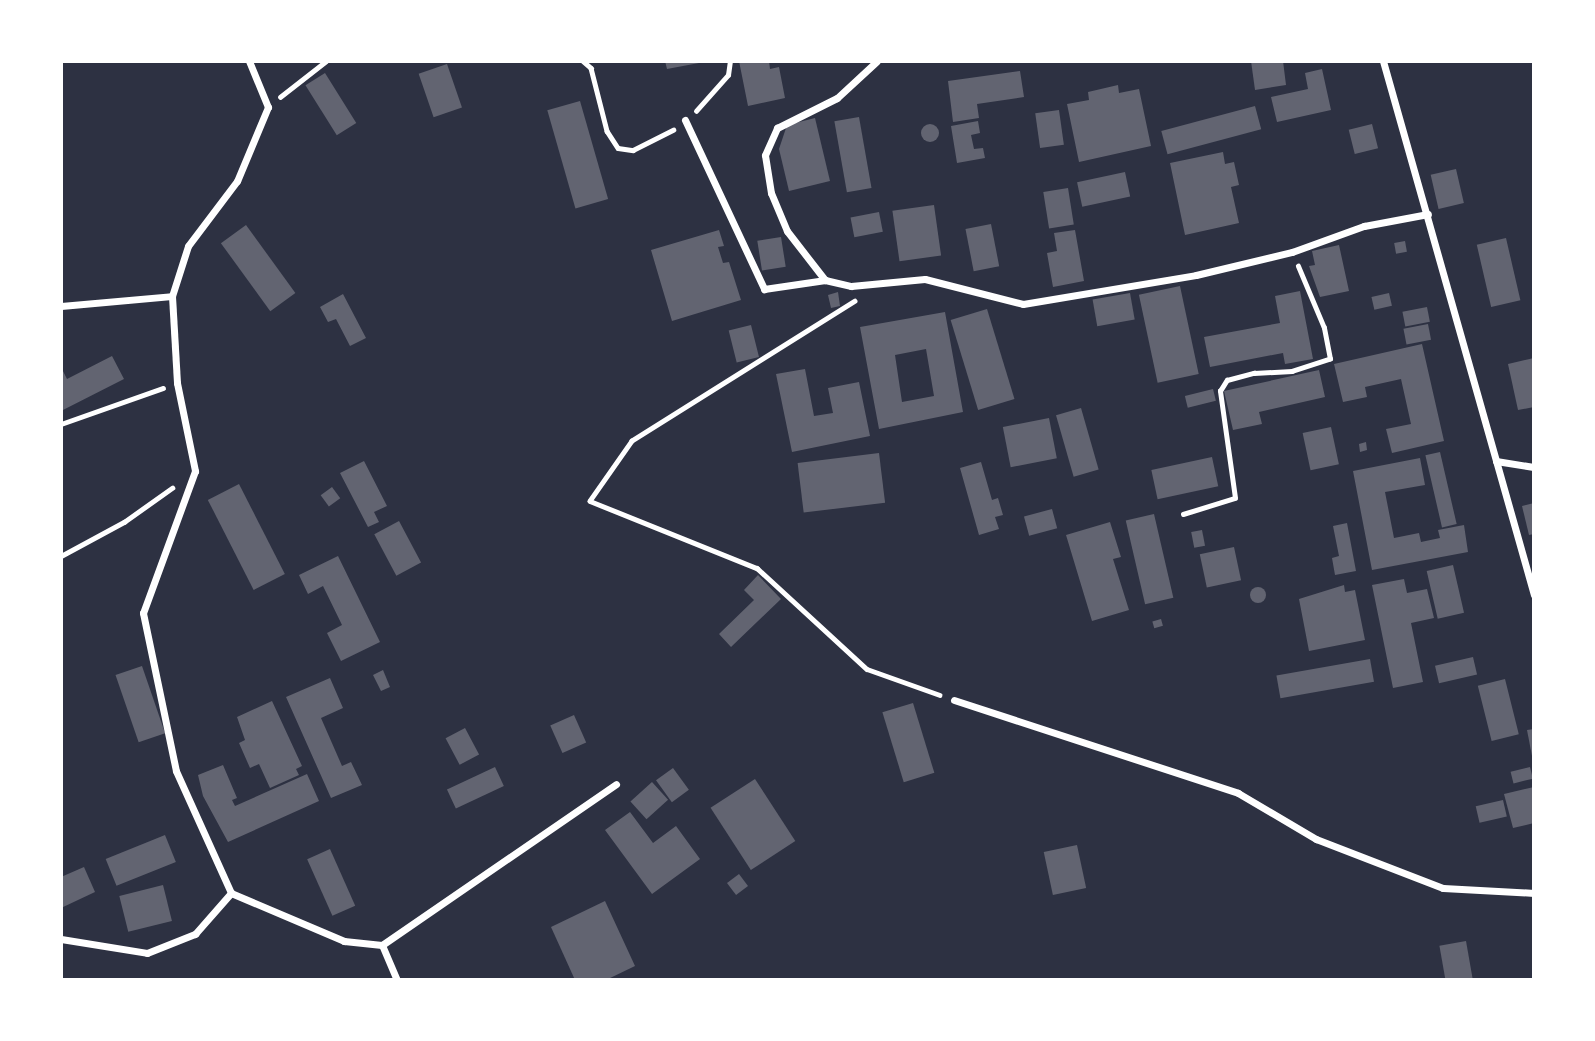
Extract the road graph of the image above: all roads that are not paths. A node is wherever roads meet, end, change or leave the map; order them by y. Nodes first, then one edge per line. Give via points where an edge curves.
1 (249, 61) edge
2 (877, 61) edge
3 (1383, 61) edge
4 (685, 120) road end
5 (1428, 214) junction
6 (825, 280) junction
7 (172, 296) junction
8 (61, 306) edge
9 (1496, 461) junction
10 (1534, 467) edge
11 (1534, 595) edge
12 (954, 700) road end
13 (616, 784) dead end
14 (231, 893) junction
15 (1534, 893) edge
16 (61, 939) edge
17 (382, 945) junction
18 (397, 980) edge

1 - 7 street via 268,107 237,181 188,246
2 - 6 street via 837,98 777,128 765,155 771,193 788,231
3 - 5 street
4 - 6 street via 764,289
5 - 6 street via 1364,226 1292,252 1196,275 1023,304 925,279 851,286
5 - 9 street
7 - 8 street
7 - 14 street via 177,383 195,471 143,613 176,771
9 - 10 street
9 - 11 street
12 - 15 street via 1238,793 1316,839 1443,888
13 - 17 street
14 - 16 street via 195,934 147,953
14 - 17 street via 344,941
17 - 18 street

